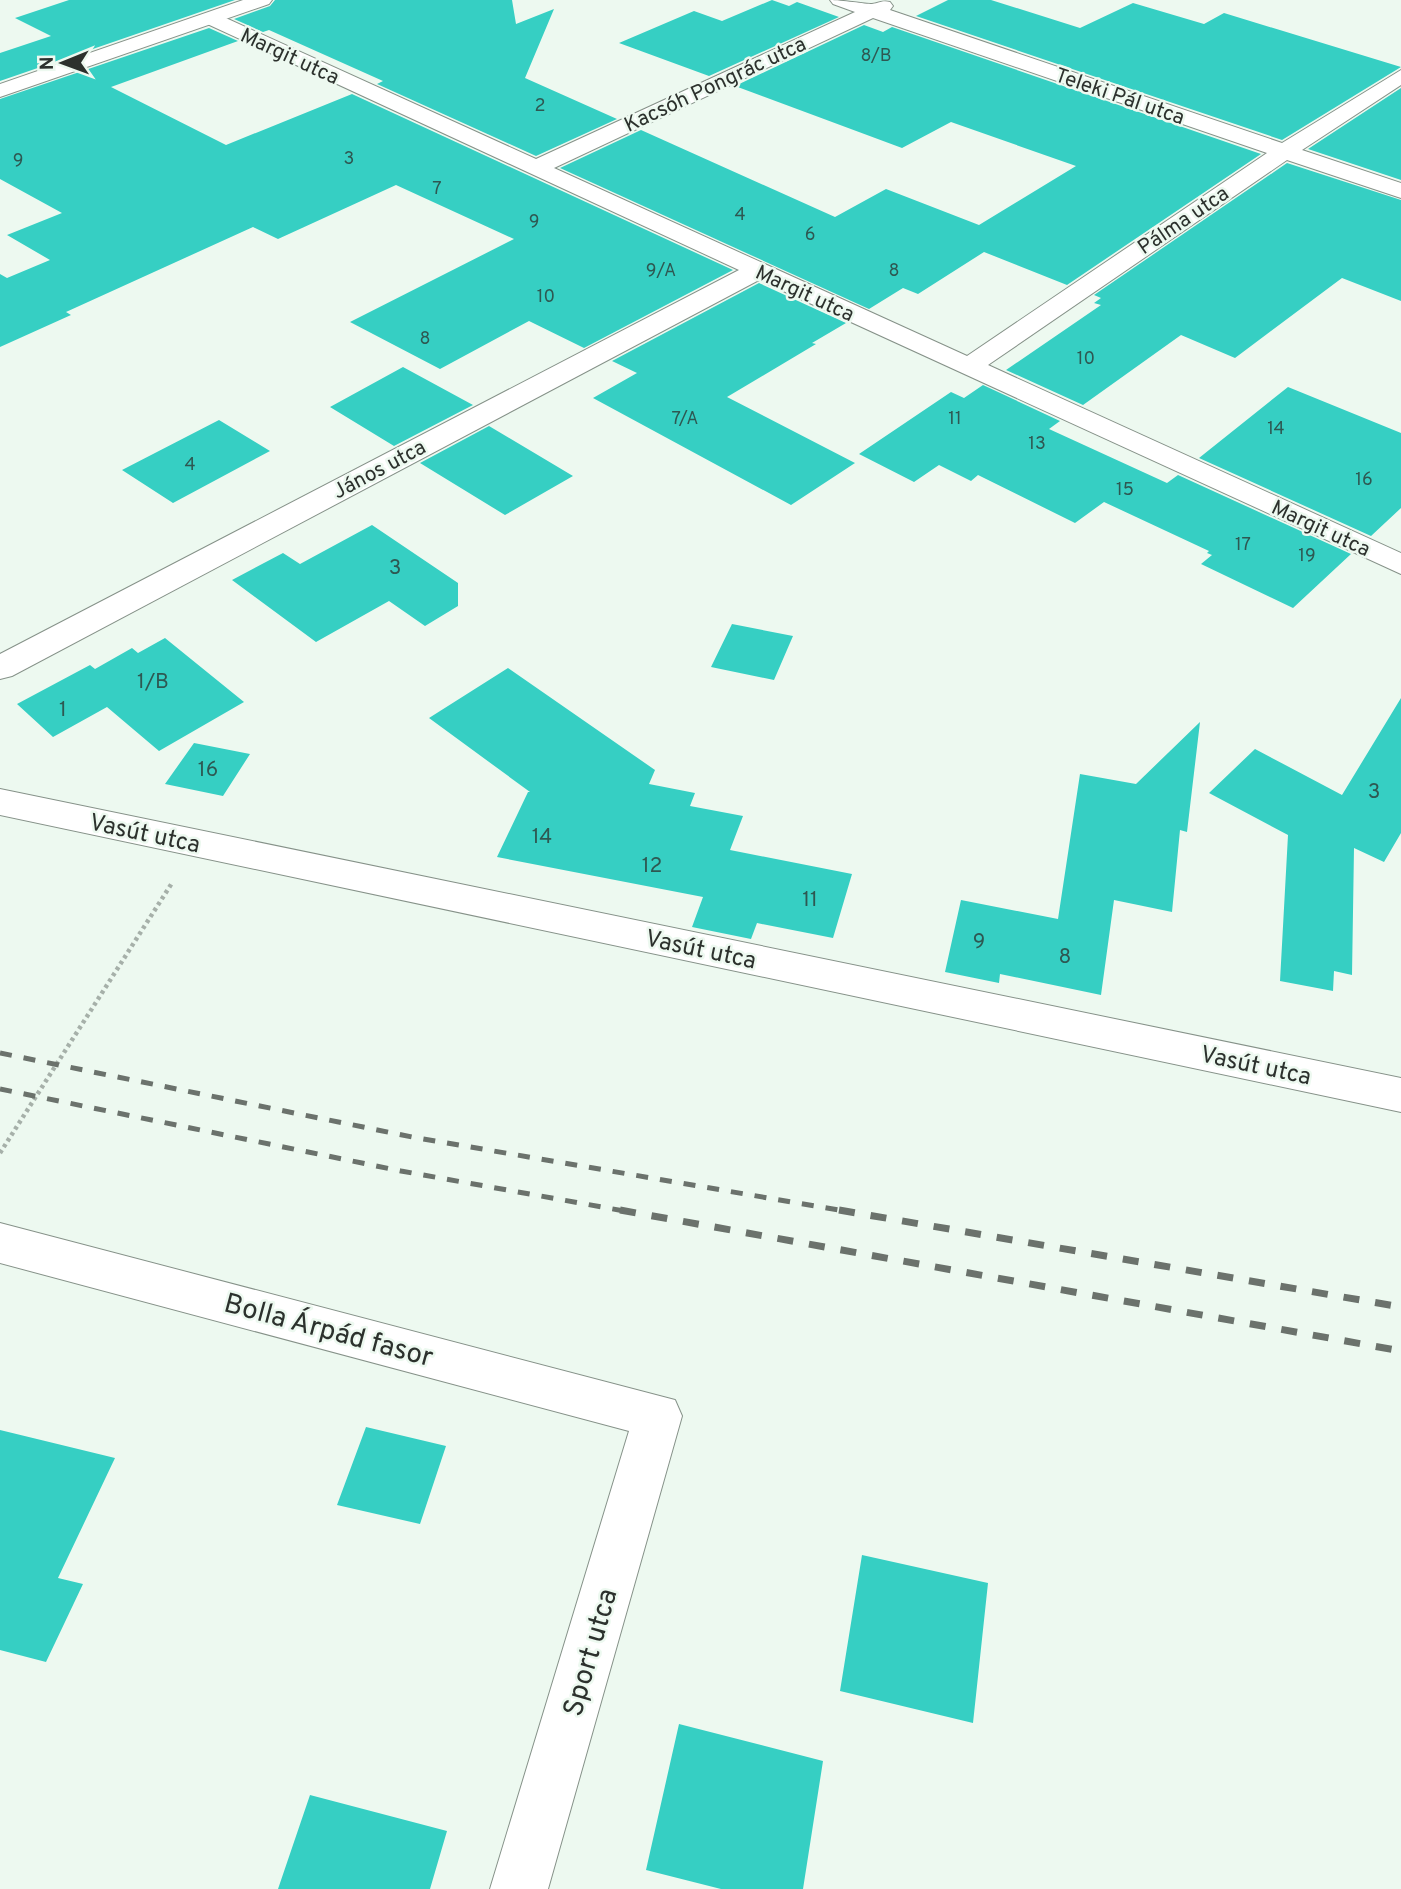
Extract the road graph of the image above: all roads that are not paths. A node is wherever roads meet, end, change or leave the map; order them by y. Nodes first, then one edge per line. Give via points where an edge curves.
1 (262, 0) edge
2 (840, 0) edge
3 (896, 0) edge
4 (873, 11) junction
5 (210, 18) junction
6 (1401, 76) edge
7 (0, 92) edge
8 (1283, 152) junction
9 (533, 169) junction
10 (1401, 191) edge
11 (757, 271) junction
12 (968, 367) junction
13 (1401, 565) edge
14 (0, 668) edge
15 (0, 802) edge
16 (1401, 1095) edge
17 (0, 1243) edge
18 (658, 1416) joint
19 (519, 1889) edge

1 - 5 street
2 - 4 street, Teleki Pál utca
3 - 4 street, Kacsóh Pongrác utca
4 - 8 street, Teleki Pál utca
4 - 9 street, Kacsóh Pongrác utca
5 - 7 street
5 - 9 street, Margit utca
6 - 8 street, Pálma utca
8 - 10 street, Teleki Pál utca
8 - 12 street, Pálma utca
9 - 11 street, Margit utca
11 - 12 street, Margit utca
11 - 14 street, János utca
12 - 13 street, Margit utca
15 - 16 street, Vasút utca
17 - 18 street, Bolla Árpád fasor
18 - 19 street, Sport utca

